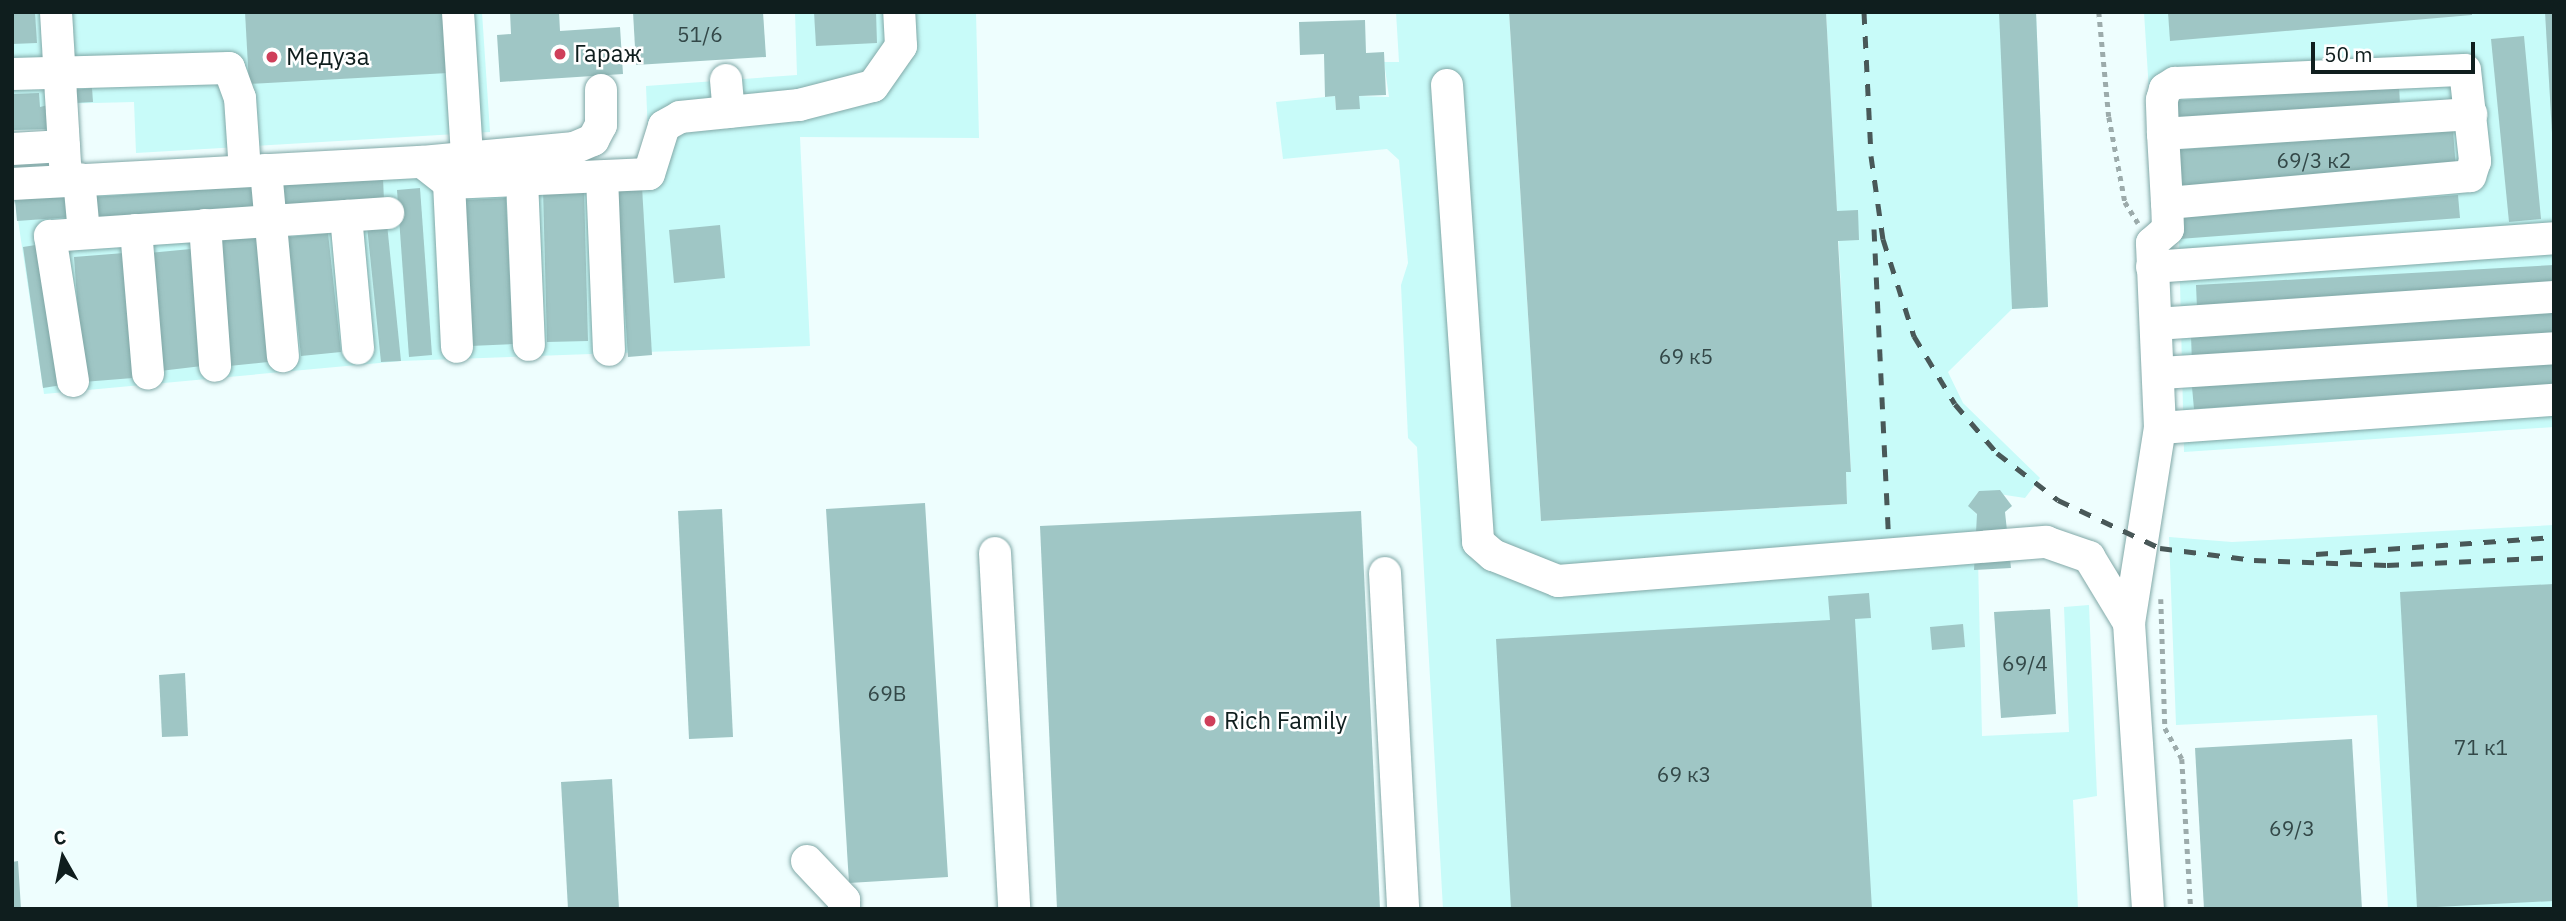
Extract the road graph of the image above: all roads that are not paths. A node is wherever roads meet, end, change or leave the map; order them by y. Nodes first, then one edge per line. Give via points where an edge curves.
1 (56, 12) edge
2 (458, 12) edge
3 (899, 12) edge
4 (59, 71) junction
5 (12, 74) edge
6 (726, 80) dead end
7 (1447, 85) dead end
8 (601, 90) dead end
9 (729, 112) junction
10 (2471, 114) junction
11 (2163, 134) junction
12 (64, 146) junction
13 (12, 149) edge
14 (467, 156) junction
15 (422, 162) junction
16 (256, 171) junction
17 (602, 177) junction
18 (73, 180) junction
19 (522, 180) junction
20 (449, 183) junction
21 (12, 184) edge
22 (2167, 203) junction
23 (388, 213) dead end
24 (346, 216) junction
25 (270, 221) junction
26 (205, 225) junction
27 (136, 230) junction
28 (85, 233) junction
29 (2554, 239) edge
30 (2152, 255) junction
31 (2554, 297) edge
32 (2156, 324) junction
33 (528, 345) dead end
34 (457, 347) dead end
35 (358, 348) dead end
36 (2554, 348) edge
37 (609, 350) dead end
38 (283, 356) dead end
39 (215, 366) dead end
40 (148, 373) dead end
41 (2161, 373) junction
42 (73, 381) dead end
43 (2554, 400) edge
44 (2160, 428) junction
45 (995, 553) dead end
46 (1385, 573) dead end
47 (2129, 623) junction
48 (807, 860) dead end
49 (844, 909) edge
50 (1014, 909) edge
51 (1403, 909) edge
52 (2147, 909) edge

1 - 4 lane
2 - 14 lane
3 - 9 lane via 901,46 873,86 799,105
4 - 5 lane
4 - 12 lane
4 - 16 lane via 229,68
6 - 9 lane
7 - 47 lane via 1478,542 1493,555 1558,581 2046,542 2089,557
8 - 14 lane via 601,125 593,140 574,148
9 - 17 lane via 680,117 664,126 649,174
10 - 11 lane
10 - 11 lane via 2465,70 2448,66 2175,83 2162,100
10 - 22 lane via 2475,161 2470,176 2456,182
11 - 22 lane
12 - 13 lane
12 - 18 lane
14 - 15 lane
15 - 16 lane
15 - 20 lane
16 - 18 lane
16 - 25 lane
17 - 19 lane
17 - 37 lane
18 - 21 lane
18 - 28 lane
19 - 20 lane
19 - 33 lane
20 - 34 lane
22 - 30 lane via 2168,229
23 - 24 lane
24 - 25 lane
24 - 35 lane
25 - 26 lane
25 - 38 lane
26 - 27 lane
26 - 39 lane
27 - 28 lane
27 - 40 lane
28 - 42 lane via 51,236
29 - 30 lane
30 - 32 lane
31 - 32 lane
32 - 41 lane
36 - 41 lane
41 - 44 lane
43 - 44 lane
44 - 47 lane
45 - 50 lane
46 - 51 lane
47 - 52 lane
48 - 49 lane via 844,900

